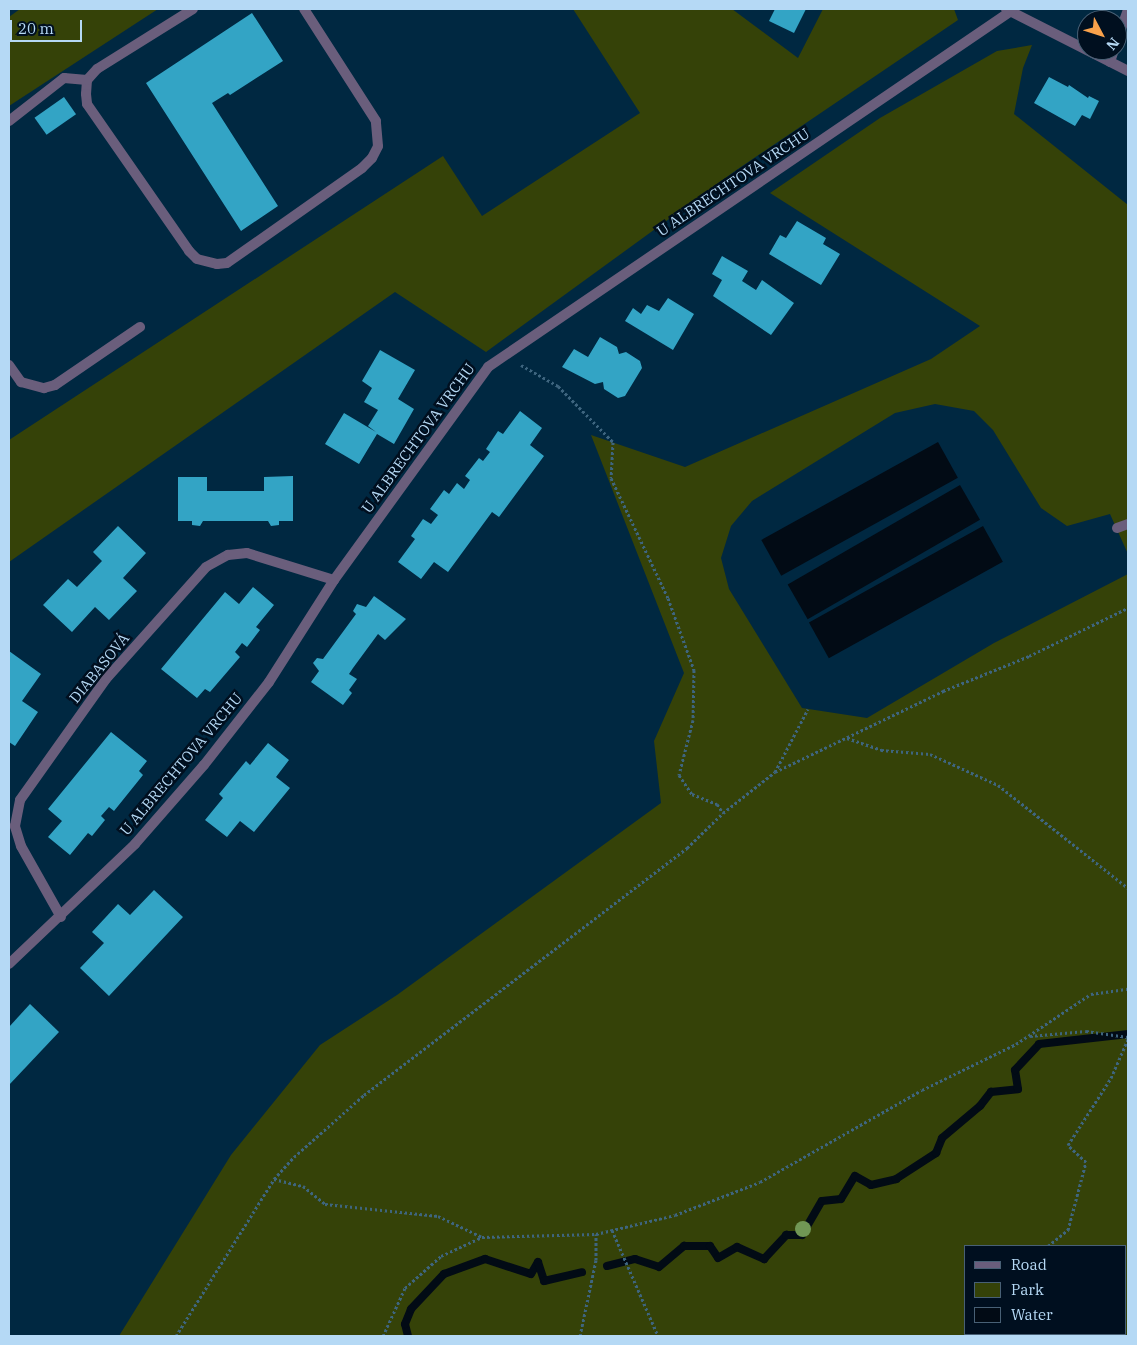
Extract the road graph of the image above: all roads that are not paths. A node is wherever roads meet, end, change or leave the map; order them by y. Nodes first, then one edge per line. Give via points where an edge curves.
1 (193, 9) edge
2 (304, 9) edge
3 (1008, 10) edge
4 (1110, 62) joint
5 (1128, 71) edge
6 (87, 80) junction
7 (9, 121) edge
8 (140, 327) dead end
9 (9, 365) edge
10 (1128, 524) edge
11 (1117, 528) dead end
12 (334, 580) junction
13 (61, 917) junction
14 (9, 964) edge

1 - 6 street via 96,69
2 - 6 street via 376,121 378,146 362,168 227,263 197,259 189,251 87,104
3 - 4 street
3 - 12 street, U ALBRECHTOVA VRCHU via 488,367
4 - 5 street
6 - 7 street via 64,78
8 - 9 street via 54,385 44,388 21,382
10 - 11 street
12 - 13 street, U ALBRECHTOVA VRCHU via 269,682 204,765 135,844
12 - 13 street, DIABASOVÁ via 246,553 228,554 206,567 106,679 20,800 15,826 21,846
13 - 14 street, U ALBRECHTOVA VRCHU

